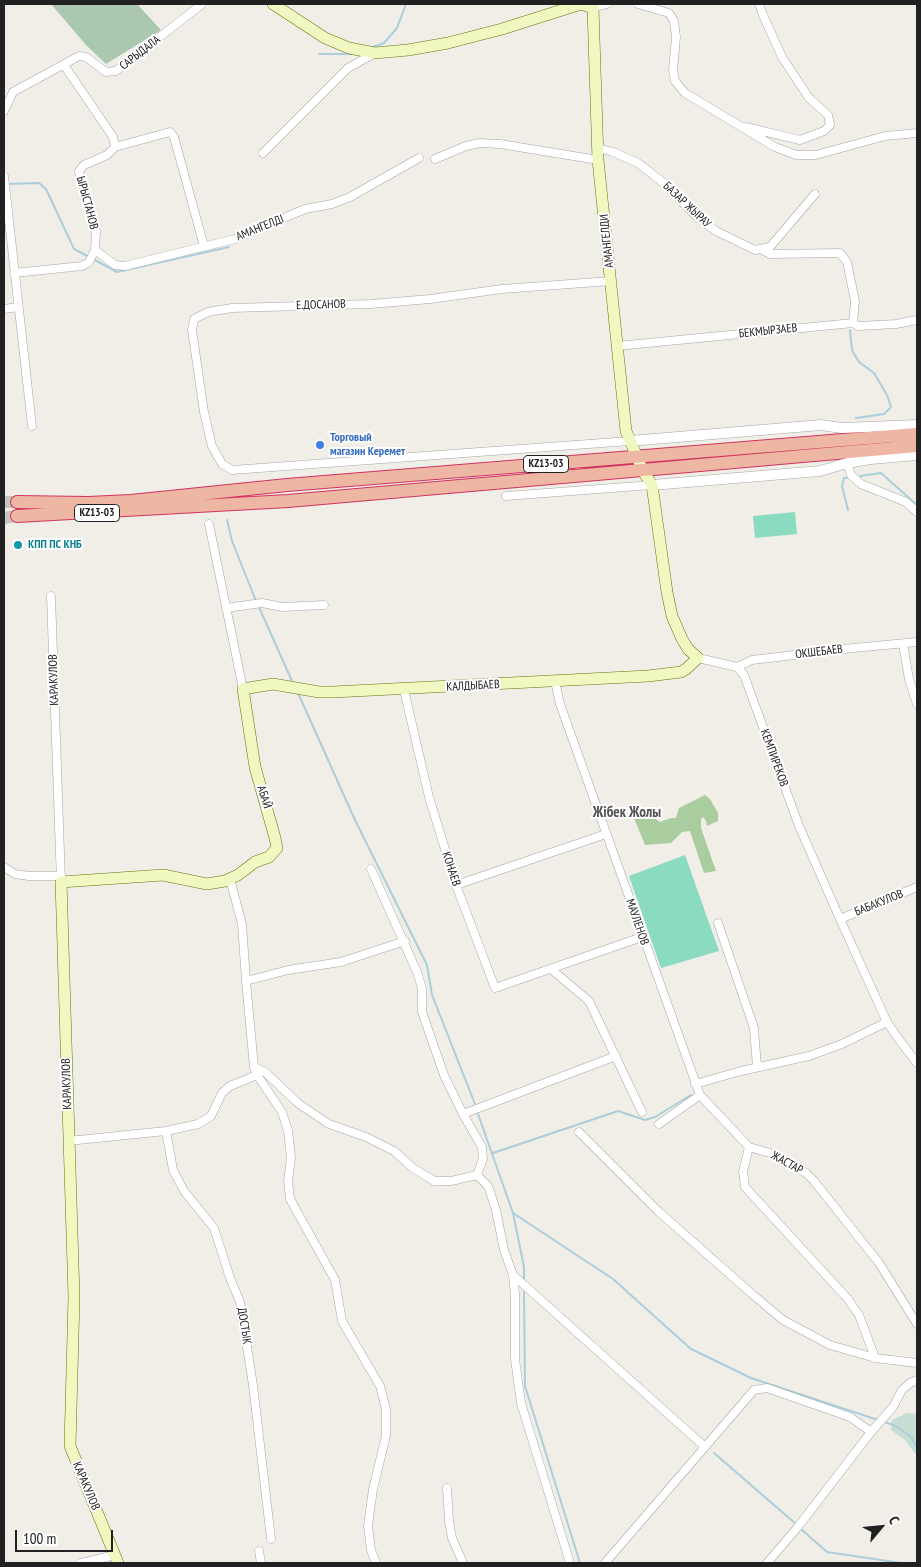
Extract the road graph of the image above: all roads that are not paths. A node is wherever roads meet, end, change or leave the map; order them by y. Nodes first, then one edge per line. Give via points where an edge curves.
1 (202, 4) edge
2 (273, 4) edge
3 (581, 4) edge
4 (607, 4) edge
5 (638, 4) edge
6 (759, 4) edge
7 (593, 8) junction
8 (375, 53) junction
9 (64, 65) junction
10 (4, 111) edge
11 (739, 125) junction
12 (917, 133) edge
13 (115, 147) junction
14 (263, 153) dead end
15 (598, 154) junction
16 (419, 158) dead end
17 (435, 159) dead end
18 (4, 176) edge
19 (815, 194) dead end
20 (204, 246) junction
21 (96, 250) junction
22 (762, 250) junction
23 (14, 273) junction
24 (611, 281) junction
25 (18, 307) junction
26 (4, 308) edge
27 (917, 320) edge
28 (853, 323) junction
29 (617, 346) junction
30 (917, 425) edge
31 (32, 426) dead end
32 (917, 434) edge
33 (630, 441) junction
34 (917, 446) edge
35 (917, 455) edge
36 (636, 456) junction
37 (848, 463) junction
38 (643, 471) junction
39 (287, 485) junction
40 (652, 485) junction
41 (506, 496) dead end
42 (288, 501) junction
43 (17, 502) tunnel mouth
44 (175, 502) junction
45 (917, 512) edge
46 (17, 516) tunnel mouth
47 (209, 524) dead end
48 (51, 596) dead end
49 (324, 605) dead end
50 (226, 608) junction
51 (917, 642) edge
52 (902, 644) junction
53 (698, 658) junction
54 (737, 667) junction
55 (555, 681) junction
56 (243, 689) junction
57 (404, 690) junction
58 (917, 704) edge
59 (606, 834) junction
60 (4, 867) edge
61 (371, 869) dead end
62 (61, 879) junction
63 (230, 879) junction
64 (456, 884) junction
65 (917, 887) edge
66 (840, 919) junction
67 (718, 923) dead end
68 (642, 937) junction
69 (405, 941) junction
70 (551, 969) junction
71 (246, 981) junction
72 (887, 1022) junction
73 (616, 1056) junction
74 (917, 1063) edge
75 (757, 1067) junction
76 (256, 1071) junction
77 (695, 1084) junction
78 (700, 1095) junction
79 (642, 1112) dead end
80 (463, 1114) junction
81 (659, 1124) dead end
82 (166, 1131) junction
83 (579, 1132) dead end
84 (68, 1141) junction
85 (749, 1146) junction
86 (477, 1175) junction
87 (513, 1275) junction
88 (917, 1324) edge
89 (874, 1358) junction
90 (917, 1363) edge
91 (917, 1380) edge
92 (871, 1432) junction
93 (705, 1447) junction
94 (447, 1488) dead end
95 (271, 1539) dead end
96 (259, 1551) dead end
97 (116, 1559) edge
98 (81, 1563) edge
99 (262, 1563) edge
100 (376, 1563) edge
101 (463, 1563) edge
102 (570, 1563) edge
103 (605, 1563) edge
104 (767, 1563) edge

1 - 9 street, САРЫДАЛА via 116,71 106,72 86,57 79,56
2 - 8 main road via 325,38
3 - 7 main road
3 - 8 main road via 448,43
4 - 7 street
5 - 11 street via 669,13 674,21 674,82 685,93
6 - 11 street via 782,57 809,98 828,115 830,125 824,131 800,140
7 - 15 main road, АМАНГЕЛДИ
8 - 14 street via 348,68
9 - 10 street, САРЫДАЛА via 13,92
9 - 13 street via 113,138
11 - 12 street via 775,147 796,155 816,155 885,136
13 - 20 street, ЫРЫСТАНОВ via 170,132
13 - 21 street, ЫРЫСТАНОВ via 78,171 96,232
15 - 17 street via 480,143
15 - 22 street, БАЗАР ЖЫРАУ via 613,152 638,162 665,184 697,218 716,231 755,250
15 - 24 main road, АМАНГЕЛДИ
16 - 20 street, АМАНГЕЛДІ via 350,197 305,209 235,238
18 - 23 street
19 - 22 street via 770,247
20 - 21 street, АМАНГЕЛДІ via 125,266 115,264
21 - 23 street via 89,262 82,266
22 - 28 street, БАЗАР ЖЫРАУ via 770,254 840,253 848,262 854,301
23 - 25 street
24 - 29 main road, АМАНГЕЛДИ
24 - 33 street, Е.ДОСАНОВ via 372,304 232,308 208,312 194,319 192,330 212,446 222,464 232,470
25 - 26 street
25 - 31 street
27 - 28 street, БЕКМЫРЗАЕВ via 858,326
28 - 29 street, БЕКМЫРЗАЕВ
29 - 33 main road, АМАНГЕЛДИ via 626,431
30 - 33 street via 842,428 821,425
32 - 36 highway, KZ13-03
33 - 36 main road, АМАНГЕЛДИ
34 - 38 highway, KZ13-03
35 - 37 street
36 - 38 main road, АМАНГЕЛДИ
36 - 39 highway, KZ13-03
37 - 40 street via 820,471
37 - 45 street via 851,475 861,484 906,502
38 - 40 main road
38 - 42 highway, KZ13-03
39 - 42 highway
39 - 44 highway, KZ13-03
40 - 41 street
40 - 53 main road via 672,616 688,649
42 - 44 highway, KZ13-03
43 - 44 highway, KZ13-03
44 - 46 highway, KZ13-03
47 - 50 street, АБАЙ
48 - 62 street, КАРАКУЛОВ
49 - 50 street via 282,607 262,603
50 - 56 street, АБАЙ
51 - 52 street, ОКШЕБАЕВ
52 - 54 street, ОКШЕБАЕВ via 752,660
52 - 58 street
53 - 54 street
53 - 55 main road, КАЛДЫБАЕВ via 686,669 674,673
54 - 66 street, КЕМПИРЕКОВ via 744,675 799,826
55 - 57 main road, КАЛДЫБАЕВ
55 - 59 street, МАУЛЕНОВ via 560,704
56 - 57 main road, КАЛДЫБАЕВ via 273,684 333,692
56 - 63 main road, АБАЙ via 255,767 277,848 269,857 255,862
57 - 64 street, КОНАЕВ via 428,797
59 - 64 street
59 - 68 street, МАУЛЕНОВ
60 - 62 street via 16,874
61 - 69 street
62 - 63 main road, АБАЙ via 163,875 207,884
62 - 84 main road, КАРАКУЛОВ
63 - 71 street via 242,924
64 - 70 street, КОНАЕВ via 495,988
65 - 66 street, БАБАКУЛОВ
66 - 72 street, КЕМПИРЕКОВ
67 - 75 street via 754,1028
68 - 70 street, КОНАЕВ
68 - 77 street, МАУЛЕНОВ
69 - 71 street via 341,962 288,970
69 - 80 street via 422,988 422,1012 428,1030 444,1075
70 - 73 street via 589,1000
71 - 76 street
72 - 74 street, КЕМПИРЕКОВ
72 - 75 street via 809,1056
73 - 79 street
73 - 80 street
75 - 77 street
76 - 82 street via 222,1093 211,1116 198,1124
76 - 86 street via 265,1072 299,1104 329,1124 394,1151 434,1181
76 - 100 street via 282,1112 288,1132 290,1199 335,1280 342,1321 380,1386 386,1409 386,1436 368,1526
77 - 78 street, МАУЛЕНОВ
78 - 81 street
78 - 85 street, МАУЛЕНОВ
80 - 86 street via 482,1147 483,1159
82 - 84 street
82 - 95 street, ДОСТЫК via 173,1170 184,1191 214,1228 240,1302
83 - 89 street via 658,1210 784,1320 830,1345
84 - 97 main road, КАРАКУЛОВ via 74,1297 70,1446
85 - 88 street, ЖАСТАР via 777,1155 814,1181 879,1263
85 - 89 street via 743,1172 746,1187 847,1298 859,1315
86 - 87 street via 488,1186
87 - 93 street
87 - 102 street via 514,1359 521,1403
89 - 90 street
91 - 92 street via 902,1390
92 - 93 street via 850,1417 767,1388 754,1390
92 - 104 street
93 - 103 street
94 - 101 street via 448,1521
96 - 99 street
97 - 98 street

